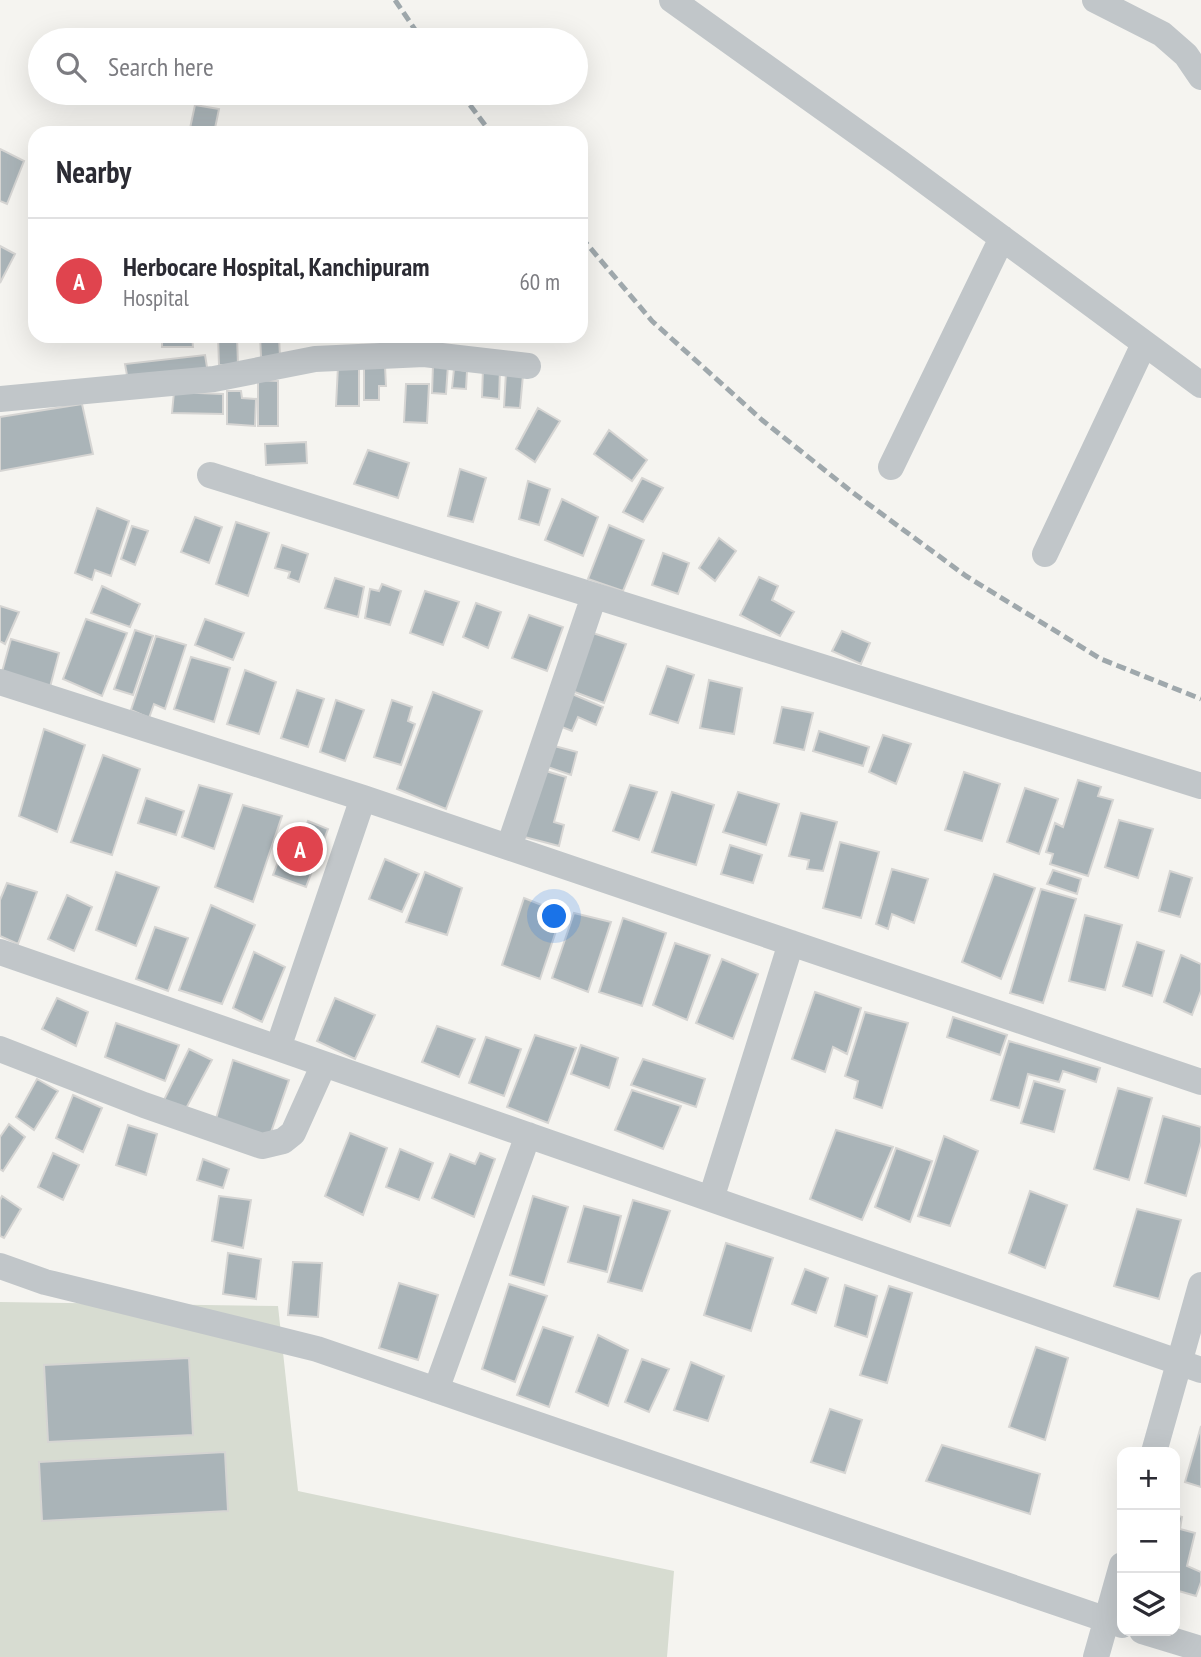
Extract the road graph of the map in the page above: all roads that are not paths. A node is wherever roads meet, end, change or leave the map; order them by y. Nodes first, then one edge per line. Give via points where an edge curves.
1 (672, 0) edge
2 (1095, 0) edge
3 (1201, 77) edge
4 (1002, 238) junction
5 (1144, 344) junction
6 (528, 366) dead end
7 (1201, 385) edge
8 (0, 399) edge
9 (891, 467) dead end
10 (210, 475) dead end
11 (1045, 554) dead end
12 (594, 596) junction
13 (0, 682) edge
14 (1201, 786) edge
15 (363, 797) junction
16 (509, 847) junction
17 (791, 943) junction
18 (0, 951) edge
19 (278, 1048) junction
20 (0, 1049) edge
21 (324, 1064) junction
22 (1201, 1082) edge
23 (528, 1135) junction
24 (711, 1199) junction
25 (0, 1266) edge
26 (1201, 1285) edge
27 (1190, 1367) edge
28 (436, 1390) junction
29 (1156, 1447) edge
30 (1121, 1573) edge
31 (1115, 1622) edge
32 (1158, 1636) edge
33 (1201, 1649) edge
34 (1096, 1657) edge

1 - 4 street
2 - 3 street via 1162,34
4 - 5 street
4 - 9 street
5 - 7 street
5 - 11 street
6 - 8 street via 424,354 316,359 214,379
10 - 12 street
12 - 14 street
12 - 16 street
13 - 15 street
15 - 16 street
15 - 19 street
16 - 17 street
17 - 22 street
17 - 24 street
18 - 19 street
19 - 21 street
20 - 21 street via 262,1146 283,1141 293,1133
21 - 23 street
23 - 24 street
23 - 28 street
24 - 27 street
25 - 28 street via 45,1282 317,1349
26 - 27 street
27 - 29 street
28 - 31 street
30 - 31 street
31 - 34 street
32 - 33 street

